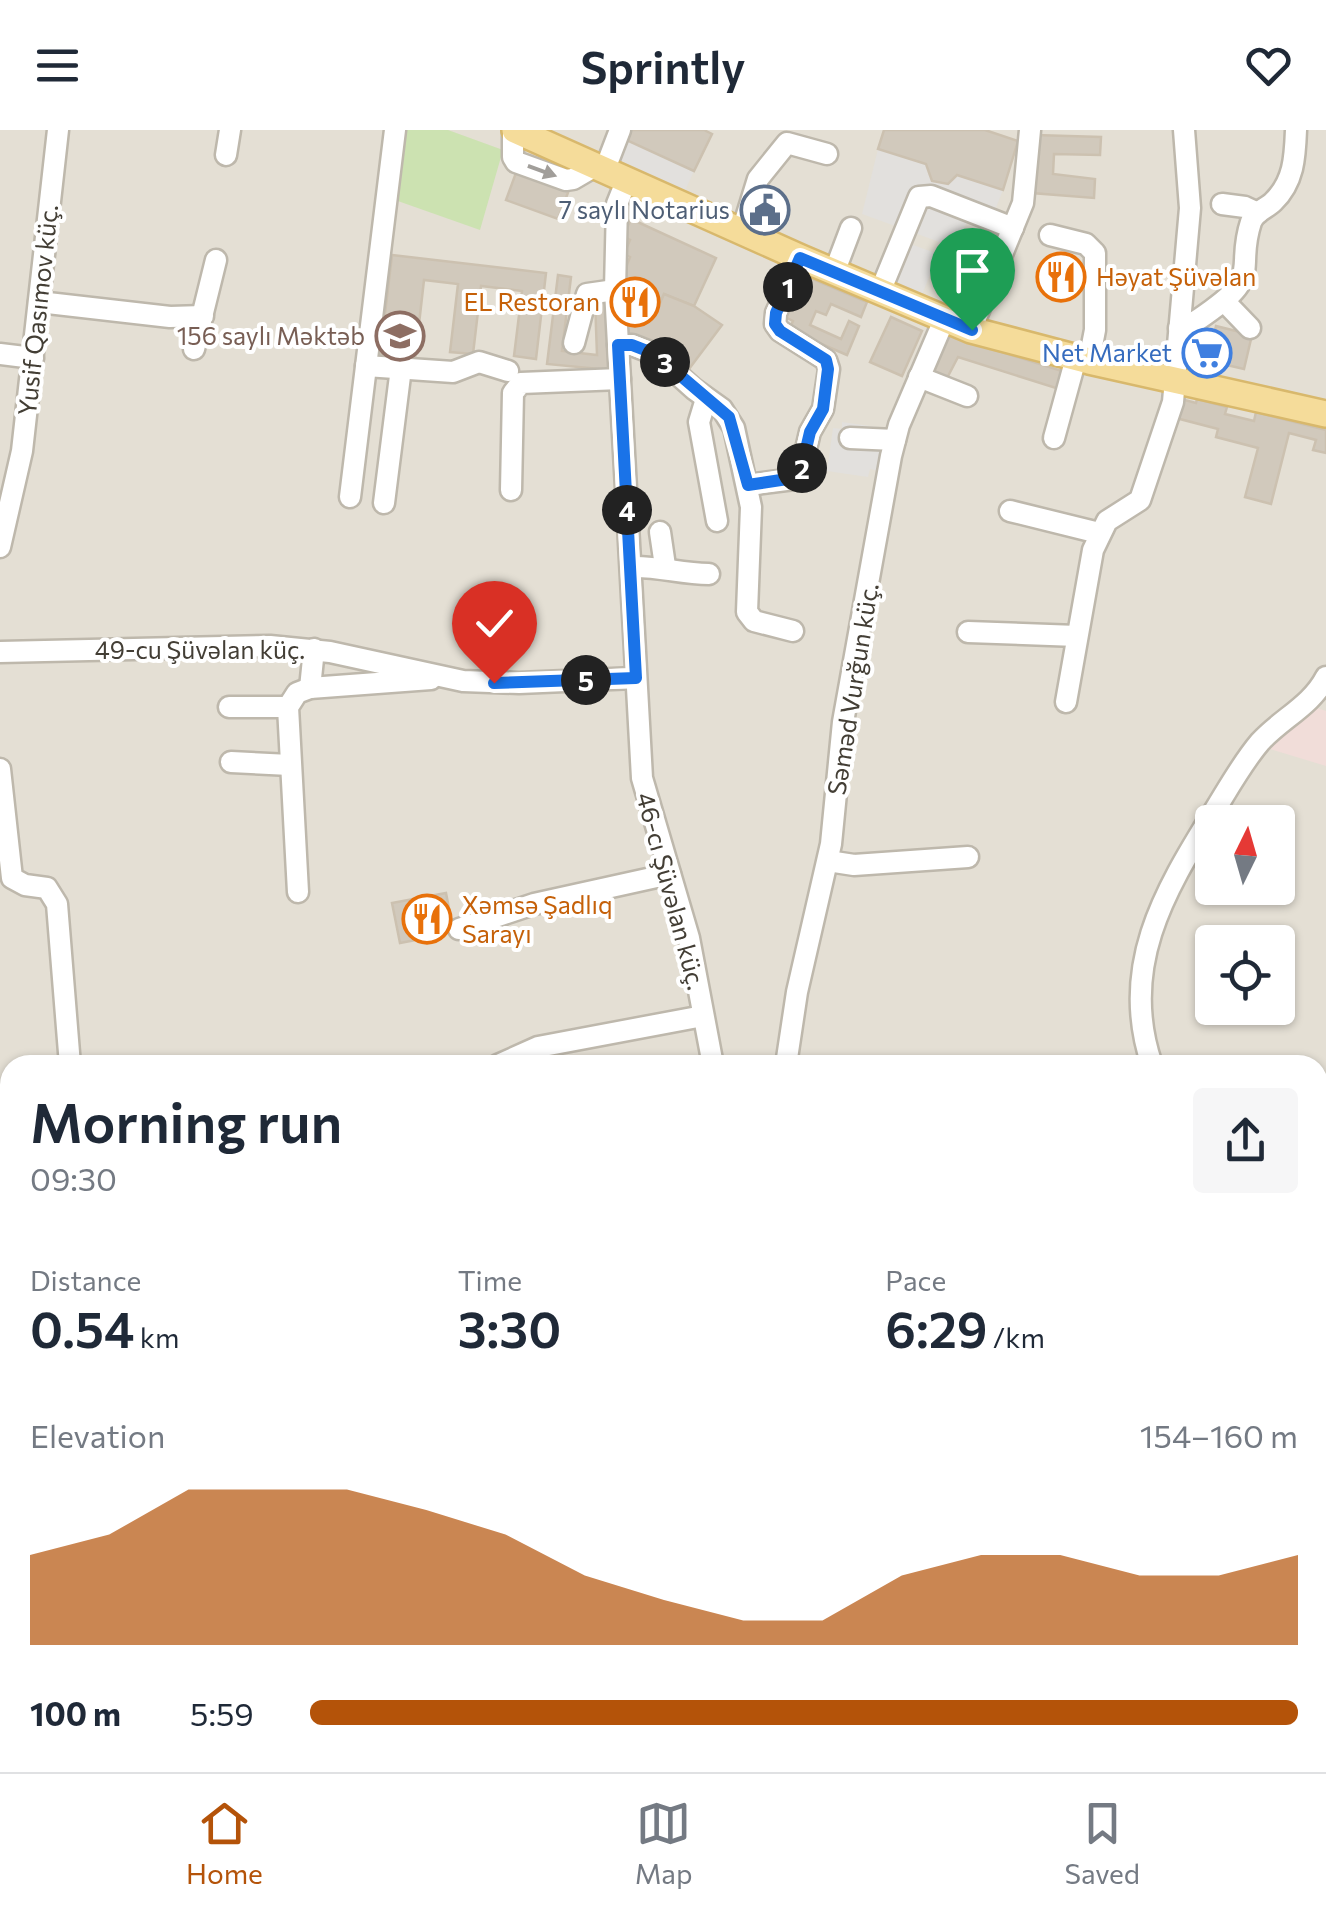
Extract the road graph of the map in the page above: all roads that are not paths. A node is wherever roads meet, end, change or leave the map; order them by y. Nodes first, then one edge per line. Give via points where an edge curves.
1 (58, 130) edge
2 (230, 130) edge
3 (394, 130) edge
4 (514, 130) edge
5 (620, 130) edge
6 (1030, 130) edge
7 (1184, 130) edge
8 (1296, 130) edge
9 (553, 137) edge
10 (827, 154) dead end
11 (226, 155) dead end
12 (610, 171) junction
13 (1222, 204) dead end
14 (1258, 212) junction
15 (851, 228) dead end
16 (1013, 228) junction
17 (742, 231) junction
18 (1050, 235) dead end
19 (800, 258) junction
20 (216, 260) dead end
21 (834, 272) junction
22 (615, 290) junction
23 (880, 292) junction
24 (1224, 301) junction
25 (38, 302) junction
26 (203, 316) junction
27 (944, 320) junction
28 (1179, 328) junction
29 (1250, 328) dead end
30 (972, 330) junction
31 (574, 343) dead end
32 (618, 345) junction
33 (194, 349) dead end
34 (0, 354) edge
35 (32, 358) junction
36 (1083, 360) junction
37 (366, 366) junction
38 (401, 368) junction
39 (508, 371) dead end
40 (918, 378) junction
41 (620, 379) junction
42 (1175, 380) junction
43 (967, 396) dead end
44 (706, 399) junction
45 (1326, 414) edge
46 (850, 438) dead end
47 (1054, 438) dead end
48 (895, 440) junction
49 (748, 485) junction
50 (512, 490) dead end
51 (350, 497) dead end
52 (384, 504) dead end
53 (1010, 511) dead end
54 (717, 521) dead end
55 (660, 532) dead end
56 (1099, 533) junction
57 (0, 547) edge
58 (630, 566) junction
59 (665, 566) junction
60 (709, 574) dead end
61 (793, 631) dead end
62 (968, 632) dead end
63 (1076, 636) junction
64 (314, 649) junction
65 (0, 652) edge
66 (441, 678) junction
67 (636, 678) junction
68 (310, 688) junction
69 (1324, 689) edge
70 (1066, 702) dead end
71 (230, 707) dead end
72 (288, 707) junction
73 (231, 762) dead end
74 (290, 765) junction
75 (0, 769) edge
76 (968, 858) dead end
77 (828, 861) junction
78 (670, 874) junction
79 (298, 892) dead end
80 (459, 930) dead end
81 (703, 1016) junction
82 (69, 1055) edge
83 (522, 1055) edge
84 (710, 1055) edge
85 (787, 1055) edge
86 (1149, 1055) edge

1 - 25 street, Yusif Qasımov küç.
2 - 11 street
3 - 37 street
4 - 9 main road
4 -> 12 street via 516,162 566,180
5 - 12 street, 46-cı Şüvəlan küç.
6 - 16 street via 1026,190
7 - 28 street via 1190,208
8 - 14 street via 1293,172
9 - 12 main road
10 - 17 street via 787,143 758,179
12 - 17 main road
12 - 22 street, 46-cı Şüvəlan küç.
13 - 14 street
14 - 24 street via 1244,276
15 - 21 street
16 - 23 street via 919,197
16 - 30 street
17 - 19 main road
18 - 36 street via 1086,244 1095,253 1095,330
19 - 21 main road
19 - 49 street via 775,324 826,360 823,409 794,478
20 - 26 street
21 - 23 main road
22 - 31 street via 587,294
22 - 32 street, 46-cı Şüvəlan küç.
23 - 27 main road
24 - 28 street
24 - 29 street
25 - 26 street
25 - 35 street, Yusif Qasımov küç.
26 - 33 street
27 - 30 main road
27 - 40 street, Səməd Vurğun küç.
28 - 42 street
30 - 36 main road
32 - 41 street, 46-cı Şüvəlan küç.
32 - 44 street via 655,354
34 - 35 street
35 - 57 street, Yusif Qasımov küç. via 22,452
36 - 42 main road
36 - 47 street
37 - 38 street
37 - 51 street
38 - 39 street via 460,372 479,362
38 - 52 street
40 - 43 street
40 - 48 street, Səməd Vurğun küç.
41 - 50 street via 516,386
41 - 58 street, 46-cı Şüvəlan küç.
42 - 45 main road
42 - 56 street via 1169,419 1140,500
44 - 49 street via 734,428
44 - 54 street via 699,422
46 - 48 street
48 - 77 street, Səməd Vurğun küç. via 843,722
49 - 61 street via 747,612 754,621
53 - 56 street
55 - 59 street
56 - 63 street
58 - 59 street
58 - 67 street, 46-cı Şüvəlan küç.
59 - 60 street via 677,574
62 - 63 street
63 - 70 street
64 - 65 street, 49-cu Şüvəlan küç.
64 - 66 street, 49-cu Şüvəlan küç.
64 - 68 street
66 - 67 street, 49-cu Şüvəlan küç.
66 - 68 street
67 - 78 street, 46-cı Şüvəlan küç. via 644,788
68 - 72 street
69 - 86 street via 1248,758 1160,909 1140,971 1140,1018
71 - 72 street
72 - 74 street
73 - 74 street
74 - 79 street
75 - 82 street via 9,870 18,883 47,888 57,904
76 - 77 street
77 - 85 street, Səməd Vurğun küç.
78 - 80 street via 534,904
78 - 81 street, 46-cı Şüvəlan küç.
81 - 83 street
81 - 84 street, 46-cı Şüvəlan küç.

